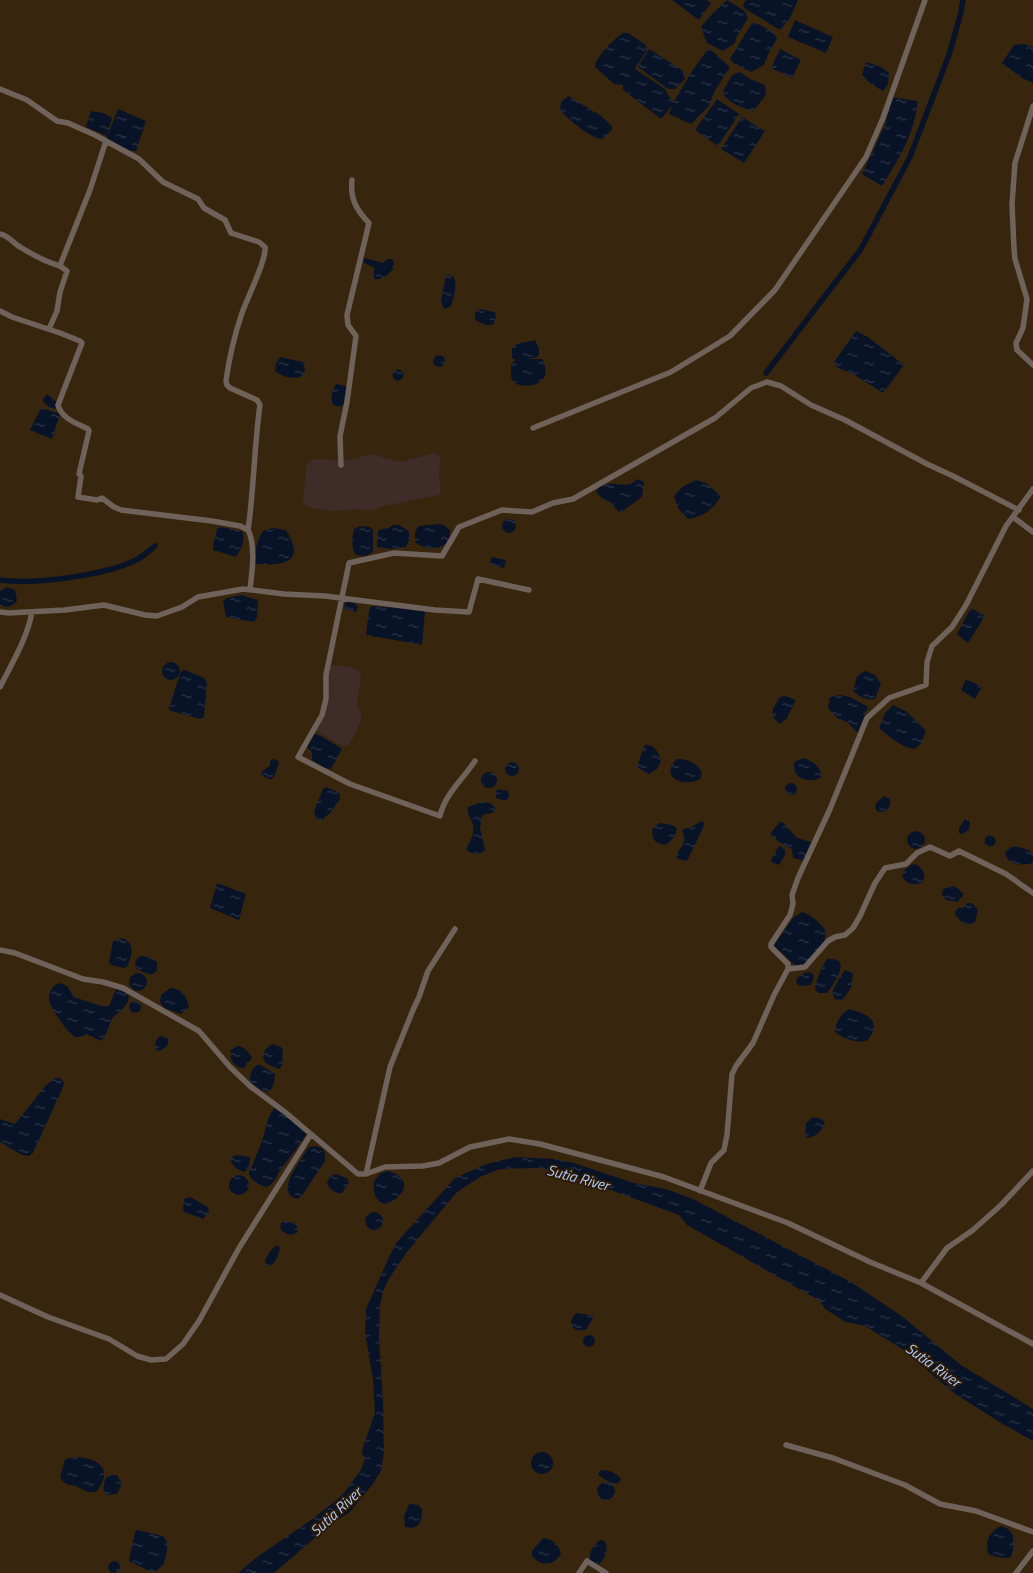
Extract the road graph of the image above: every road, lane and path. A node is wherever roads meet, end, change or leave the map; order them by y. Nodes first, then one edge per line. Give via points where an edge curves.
1 (924, 0) edge
2 (0, 89) edge
3 (1033, 106) edge
4 (106, 141) junction
5 (352, 180) dead end
6 (0, 234) edge
7 (60, 266) junction
8 (0, 311) edge
9 (49, 329) junction
10 (1033, 365) edge
11 (533, 428) dead end
12 (341, 465) dead end
13 (1033, 489) edge
14 (1019, 510) junction
15 (1013, 518) junction
16 (248, 530) junction
17 (1033, 532) edge
18 (250, 589) junction
19 (530, 590) dead end
20 (342, 598) junction
21 (0, 612) edge
22 (32, 612) junction
23 (0, 686) edge
24 (475, 761) dead end
25 (1033, 893) edge
26 (455, 929) dead end
27 (0, 950) edge
28 (788, 968) junction
29 (311, 1134) junction
30 (1033, 1171) edge
31 (366, 1174) junction
32 (700, 1191) junction
33 (922, 1283) junction
34 (0, 1295) edge
35 (1033, 1344) edge
36 (786, 1445) dead end
37 (1033, 1532) edge
38 (1033, 1551) edge
39 (579, 1573) edge
40 (606, 1573) edge
41 (1016, 1573) edge

1 - 11 street via 889,102 866,157 775,290 730,336 671,372
2 - 4 street via 27,100 57,121
3 - 10 street via 1015,163 1012,213 1015,259 1027,299 1023,328 1016,343 1017,350
4 - 7 street
4 - 16 street via 139,159 169,185 198,199 204,208 227,222 231,233 265,247 264,260 240,318 226,381 230,388 257,400 260,405
5 - 12 street via 351,191 356,208 369,223 347,315 348,325 356,336 340,436
6 - 7 street via 44,261
7 - 9 street via 67,271
8 - 9 street
9 - 16 street via 82,344 58,405 66,418 89,431 78,474 81,476 78,497 102,498 121,510 212,521
13 - 14 street
14 - 15 street
14 - 20 street via 811,405 781,386 767,382 751,388 715,418 574,499 532,512 502,510 459,527 442,556 394,553 349,563
15 - 17 street
15 - 28 street via 966,605 952,627 932,646 927,662 926,685 889,698 866,718 798,878 790,914 770,944
16 - 18 street via 252,543
18 - 20 street
18 - 22 street via 198,597 157,616 104,605
19 - 20 street via 478,579 469,612
20 - 24 street via 326,675 322,716 298,757 350,784 440,816 451,792
21 - 22 street
22 - 23 street via 22,643
25 - 28 street via 1006,874 959,850 950,856 930,847 917,853 906,864 885,868 853,928 845,935 828,941 806,967
26 - 31 street via 428,971 390,1068
27 - 29 street via 83,979 123,988 199,1031 251,1087
28 - 32 street via 754,1043 732,1074 724,1150 711,1163
29 - 31 street via 358,1174
29 - 34 street via 239,1248 199,1321 183,1344 166,1359 151,1360 137,1356 109,1339
30 - 33 street via 973,1230 946,1248
31 - 32 street via 385,1167 439,1163 470,1147 509,1139 540,1144 664,1177
32 - 33 street via 788,1223
33 - 35 street
36 - 37 street via 833,1458 905,1485 940,1504 976,1510
38 - 41 street
39 - 40 street via 587,1561

